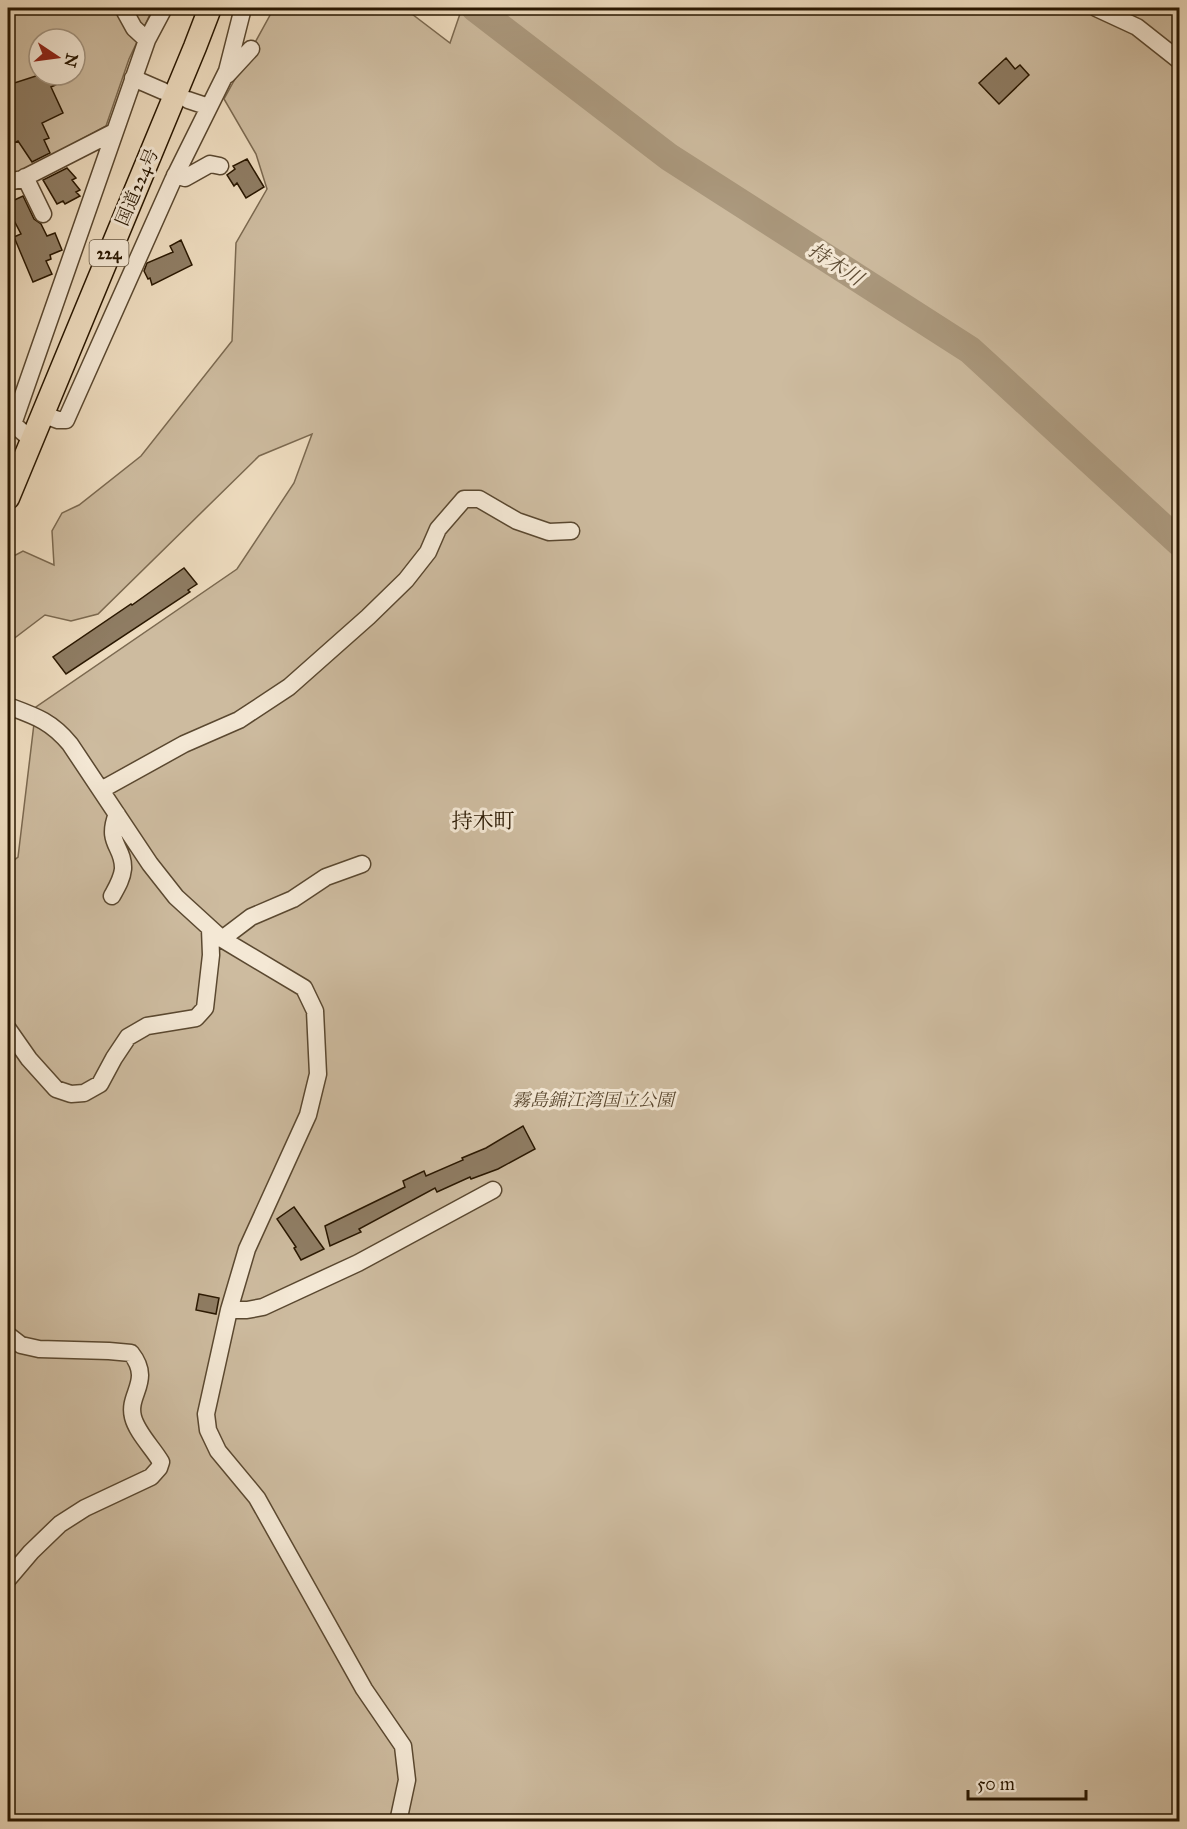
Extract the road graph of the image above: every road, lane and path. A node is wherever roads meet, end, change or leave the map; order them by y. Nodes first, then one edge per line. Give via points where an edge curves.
1 (123, 8) edge
2 (164, 8) edge
3 (210, 8) edge
4 (243, 8) edge
5 (1096, 8) edge
6 (147, 40) junction
7 (251, 49) dead end
8 (1179, 61) edge
9 (133, 78) junction
10 (222, 81) junction
11 (164, 92) dead end
12 (188, 100) dead end
13 (209, 107) junction
14 (114, 132) junction
15 (220, 166) dead end
16 (176, 175) junction
17 (25, 177) junction
18 (8, 182) edge
19 (43, 214) dead end
20 (42, 414) junction
21 (10, 424) edge
22 (32, 440) junction
23 (8, 498) edge
24 (571, 531) dead end
25 (8, 706) edge
26 (101, 790) junction
27 (117, 814) junction
28 (362, 864) dead end
29 (112, 896) dead end
30 (216, 934) junction
31 (8, 1029) edge
32 (493, 1190) dead end
33 (229, 1310) junction
34 (8, 1335) edge
35 (8, 1579) edge
36 (398, 1821) edge

1 - 6 street via 134,28
2 - 6 street
3 - 20 highway, 国道224号 / 224
4 - 10 street
5 - 8 street via 1137,27
6 - 9 street
7 - 10 street
9 - 11 street
9 - 14 street
10 - 13 street
12 - 13 street
13 - 16 street
14 - 17 street
14 - 21 street
15 - 16 street via 210,164 185,178
16 - 20 street via 66,420
17 - 18 street
17 - 19 street
20 - 22 highway, 国道224号 / 224
21 - 22 street
22 - 23 highway, 国道224号 / 224
24 - 26 street via 549,532 479,499 464,500 438,530 428,552 406,580 289,687 239,720 184,744
25 - 26 street via 57,729
26 - 27 street
27 - 29 street via 114,840 123,866
27 - 30 street via 176,897
28 - 30 street via 326,877 293,899
30 - 31 street via 205,1008 196,1018 147,1026 128,1037 100,1084 84,1093 56,1089
30 - 33 street via 304,988 315,1011 318,1074 308,1115 247,1249
32 - 33 street via 358,1263 263,1307
33 - 36 street via 206,1414 208,1430 218,1451 257,1498 364,1689 403,1746 406,1780
34 - 35 street via 21,1345 39,1348 131,1353 139,1363 140,1384 132,1416 161,1462 151,1477 60,1524

